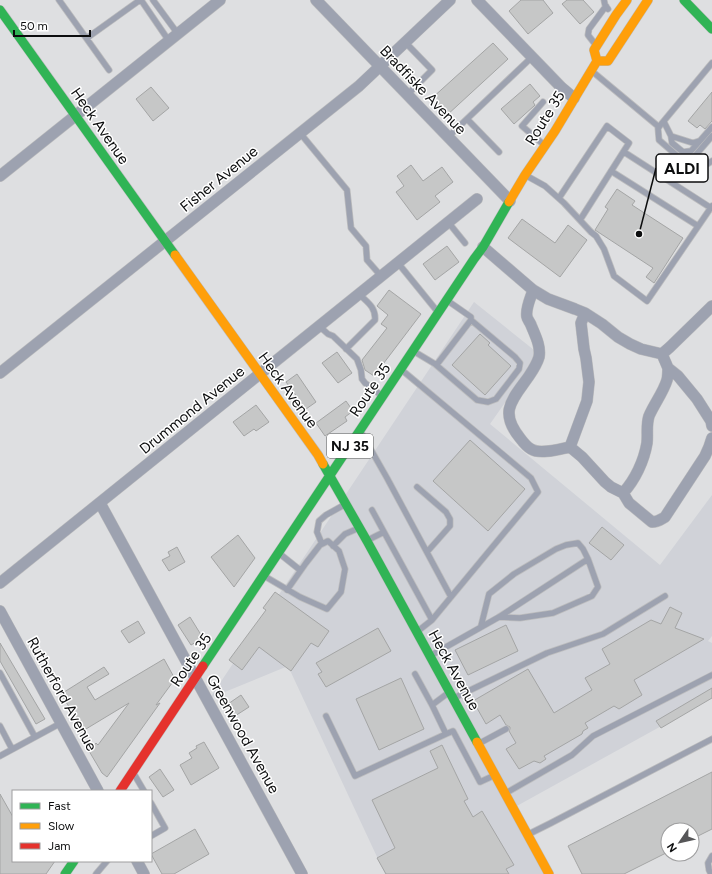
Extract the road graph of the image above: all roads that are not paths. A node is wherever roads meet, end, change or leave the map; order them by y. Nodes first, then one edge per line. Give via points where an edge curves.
1 (59, 0) edge
2 (140, 0) edge
3 (153, 0) edge
4 (220, 0) edge
5 (316, 0) edge
6 (450, 0) edge
7 (477, 0) edge
8 (604, 0) edge
9 (627, 0) edge
10 (648, 0) edge
11 (684, 0) edge
12 (606, 6) junction
13 (0, 10) edge
14 (616, 15) junction
15 (712, 29) edge
16 (174, 37) junction
17 (86, 38) junction
18 (406, 42) junction
19 (597, 45) junction
20 (532, 57) junction
21 (597, 61) junction
22 (712, 64) edge
23 (380, 67) junction
24 (109, 70) dead end
25 (592, 71) junction
26 (407, 94) junction
27 (574, 98) junction
28 (543, 102) dead end
29 (76, 116) junction
30 (467, 119) junction
31 (664, 122) junction
32 (659, 127) junction
33 (712, 127) edge
34 (300, 133) junction
35 (671, 136) junction
36 (712, 136) edge
37 (448, 137) junction
38 (701, 140) junction
39 (545, 145) junction
40 (499, 152) dead end
41 (624, 152) junction
42 (712, 161) edge
43 (688, 164) junction
44 (611, 171) junction
45 (525, 175) junction
46 (0, 176) edge
47 (559, 198) junction
48 (477, 199) dead end
49 (510, 201) junction
50 (712, 207) edge
51 (580, 220) junction
52 (448, 222) junction
53 (698, 226) junction
54 (165, 242) junction
55 (465, 243) dead end
56 (483, 247) junction
57 (398, 263) junction
58 (380, 276) junction
59 (533, 290) junction
60 (360, 294) junction
61 (447, 300) junction
62 (712, 306) edge
63 (438, 313) junction
64 (585, 313) junction
65 (471, 320) junction
66 (319, 326) junction
67 (346, 349) junction
68 (413, 350) junction
69 (662, 354) junction
70 (435, 364) junction
71 (668, 368) junction
72 (401, 369) junction
73 (0, 373) edge
74 (260, 374) junction
75 (383, 397) junction
76 (712, 426) edge
77 (360, 431) junction
78 (712, 438) edge
79 (570, 447) junction
80 (330, 476) junction
81 (417, 487) dead end
82 (623, 493) junction
83 (100, 503) junction
84 (346, 504) junction
85 (372, 510) dead end
86 (360, 528) junction
87 (384, 532) junction
88 (367, 541) junction
89 (322, 544) junction
90 (333, 546) junction
91 (427, 552) junction
92 (279, 553) junction
93 (588, 559) junction
94 (300, 570) junction
95 (264, 576) junction
96 (0, 583) edge
97 (287, 590) junction
98 (665, 596) dead end
99 (451, 597) junction
100 (0, 611) edge
101 (499, 617) junction
102 (432, 620) junction
103 (481, 626) junction
104 (417, 632) junction
105 (430, 656) junction
106 (0, 673) edge
107 (415, 674) dead end
108 (712, 675) edge
109 (195, 678) junction
110 (452, 695) junction
111 (432, 706) junction
112 (326, 716) dead end
113 (61, 723) junction
114 (468, 724) junction
115 (0, 726) edge
116 (506, 729) dead end
117 (453, 731) junction
118 (446, 734) junction
119 (35, 737) junction
120 (712, 739) edge
121 (479, 744) junction
122 (12, 749) junction
123 (0, 756) edge
124 (133, 772) junction
125 (496, 775) junction
126 (97, 790) edge
127 (121, 790) edge
128 (143, 790) edge
129 (506, 793) junction
130 (152, 805) edge
131 (528, 834) junction
132 (152, 835) edge
133 (712, 856) edge
134 (106, 862) edge
135 (137, 862) edge
136 (96, 874) edge
137 (144, 874) edge
138 (302, 874) edge
139 (549, 874) edge
140 (711, 874) edge

1 - 17 lane
2 - 16 lane
2 - 17 lane
3 - 16 lane
4 - 16 street
5 - 23 street, Bradfiske Avenue
6 - 18 street, Fisher Avenue
7 - 20 street
8 - 12 lane
9 - 14 main road
10 - 21 main road via 608,61
11 - 15 main road via 696,7
12 - 14 lane
12 - 19 lane via 589,29 588,35
13 - 29 main road, Heck Avenue
14 - 19 main road
16 - 29 street
17 - 24 lane
18 - 23 street, Fisher Avenue
18 - 26 lane via 432,70
19 - 21 main road, Route 35 / NJ 35 via 594,50
20 - 27 street
20 - 30 lane
21 - 25 main road, Route 35 / NJ 35
22 - 31 lane
23 - 26 street, Bradfiske Avenue
23 - 34 street, Fisher Avenue
25 - 27 main road, Route 35 / NJ 35
25 - 32 lane
26 - 37 street, Bradfiske Avenue
27 - 39 main road, Route 35 / NJ 35
28 - 39 lane via 522,126
29 - 46 street
29 - 54 main road, Heck Avenue
30 - 37 lane
30 - 40 lane
31 - 32 lane
31 - 35 lane
32 - 43 lane via 659,140
33 - 38 lane
34 - 54 street, Fisher Avenue
34 - 58 lane via 347,190 351,228 366,246 367,260
35 - 38 lane via 693,143
35 - 38 lane via 672,143 683,152 691,152
36 - 43 lane
37 - 49 street, Bradfiske Avenue
39 - 45 main road, Route 35 / NJ 35
41 - 44 lane
41 - 47 lane via 630,143 607,126
41 - 50 lane
42 - 43 lane via 704,166
44 - 51 lane
44 - 53 lane
45 - 47 lane via 545,186
45 - 49 main road, Route 35 / NJ 35
47 - 51 lane
48 - 52 street, Drummond Avenue
49 - 56 main road, Route 35 / NJ 35
50 - 53 lane
51 - 53 lane via 596,236 604,249 614,276 648,301
52 - 55 lane
52 - 57 street, Drummond Avenue
54 - 73 street, Fisher Avenue
54 - 74 main road, Heck Avenue
56 - 59 street
56 - 61 main road, Route 35 / NJ 35
57 - 58 street, Drummond Avenue
57 - 63 lane
58 - 60 street, Drummond Avenue
59 - 64 street via 548,299
59 - 79 street via 527,316 537,338 539,358 512,402 509,415 517,434 531,449 547,451
60 - 66 street, Drummond Avenue
60 - 67 lane via 374,309 375,320
61 - 63 main road, Route 35 / NJ 35
61 - 65 lane via 471,317
62 - 69 street
63 - 68 main road, Route 35 / NJ 35
64 - 69 street via 630,344
64 - 79 street via 581,323 589,382 587,401
65 - 70 lane
65 - 70 lane via 520,364 519,370 496,399 488,402 477,400
66 - 67 lane
66 - 74 street, Drummond Avenue
67 - 75 lane via 357,359 364,383
68 - 70 lane
68 - 72 main road, Route 35 / NJ 35
69 - 71 street
71 - 76 street via 688,387
71 - 82 street via 664,387 647,423 647,442 642,459
72 - 75 main road, Route 35 / NJ 35
72 - 99 lane via 531,478 538,492
74 - 80 main road, Heck Avenue
74 - 83 street, Drummond Avenue
75 - 77 main road, Route 35 / NJ 35
77 - 80 main road, Route 35 / NJ 35
77 - 91 lane
78 - 82 street via 705,456 665,516 659,521 652,522 629,503
79 - 82 street via 605,482
80 - 84 main road, Heck Avenue
80 - 92 main road, Route 35 / NJ 35
81 - 91 lane via 446,512 450,519 450,526
83 - 96 street, Drummond Avenue
83 - 109 street, Greenwood Avenue
84 - 86 main road, Heck Avenue
84 - 89 lane via 319,521 317,532
85 - 87 lane
86 - 88 main road, Heck Avenue
86 - 90 lane via 345,534
87 - 88 lane
87 - 102 lane
88 - 104 main road, Heck Avenue
89 - 90 lane via 328,541
89 - 94 lane
90 - 97 lane via 339,551 345,568 341,592 327,609
91 - 99 lane
92 - 94 lane
92 - 95 main road, Route 35 / NJ 35
93 - 101 lane
93 - 101 lane via 598,587 592,596 553,613 520,618
93 - 103 lane via 578,543 566,545 514,574 489,594
94 - 97 lane
95 - 97 lane
95 - 109 main road, Route 35 / NJ 35
98 - 110 lane via 602,634 547,653
99 - 102 lane
100 - 113 street, Rutherford Avenue
101 - 103 lane
102 - 104 lane
103 - 105 lane
104 - 105 main road, Heck Avenue
105 - 110 main road, Heck Avenue
106 - 119 lane
107 - 111 lane
108 - 129 lane via 593,736 572,755
109 - 124 main road, Route 35 / NJ 35
109 - 138 street, Greenwood Avenue
110 - 111 lane
110 - 114 main road, Heck Avenue
111 - 118 lane
112 - 118 lane via 355,776
113 - 119 lane
113 - 126 street, Rutherford Avenue
114 - 117 lane
114 - 121 main road, Heck Avenue
115 - 122 lane
116 - 121 lane
117 - 118 lane
117 - 125 lane via 480,782
119 - 122 lane
120 - 131 lane
121 - 125 main road, Heck Avenue
122 - 123 lane
124 - 127 main road, Route 35 / NJ 35
124 - 128 lane
125 - 129 main road, Heck Avenue
129 - 131 main road, Heck Avenue
130 - 132 lane via 165,828
131 - 139 main road, Heck Avenue
133 - 140 lane via 708,863
134 - 136 lane
135 - 137 street

